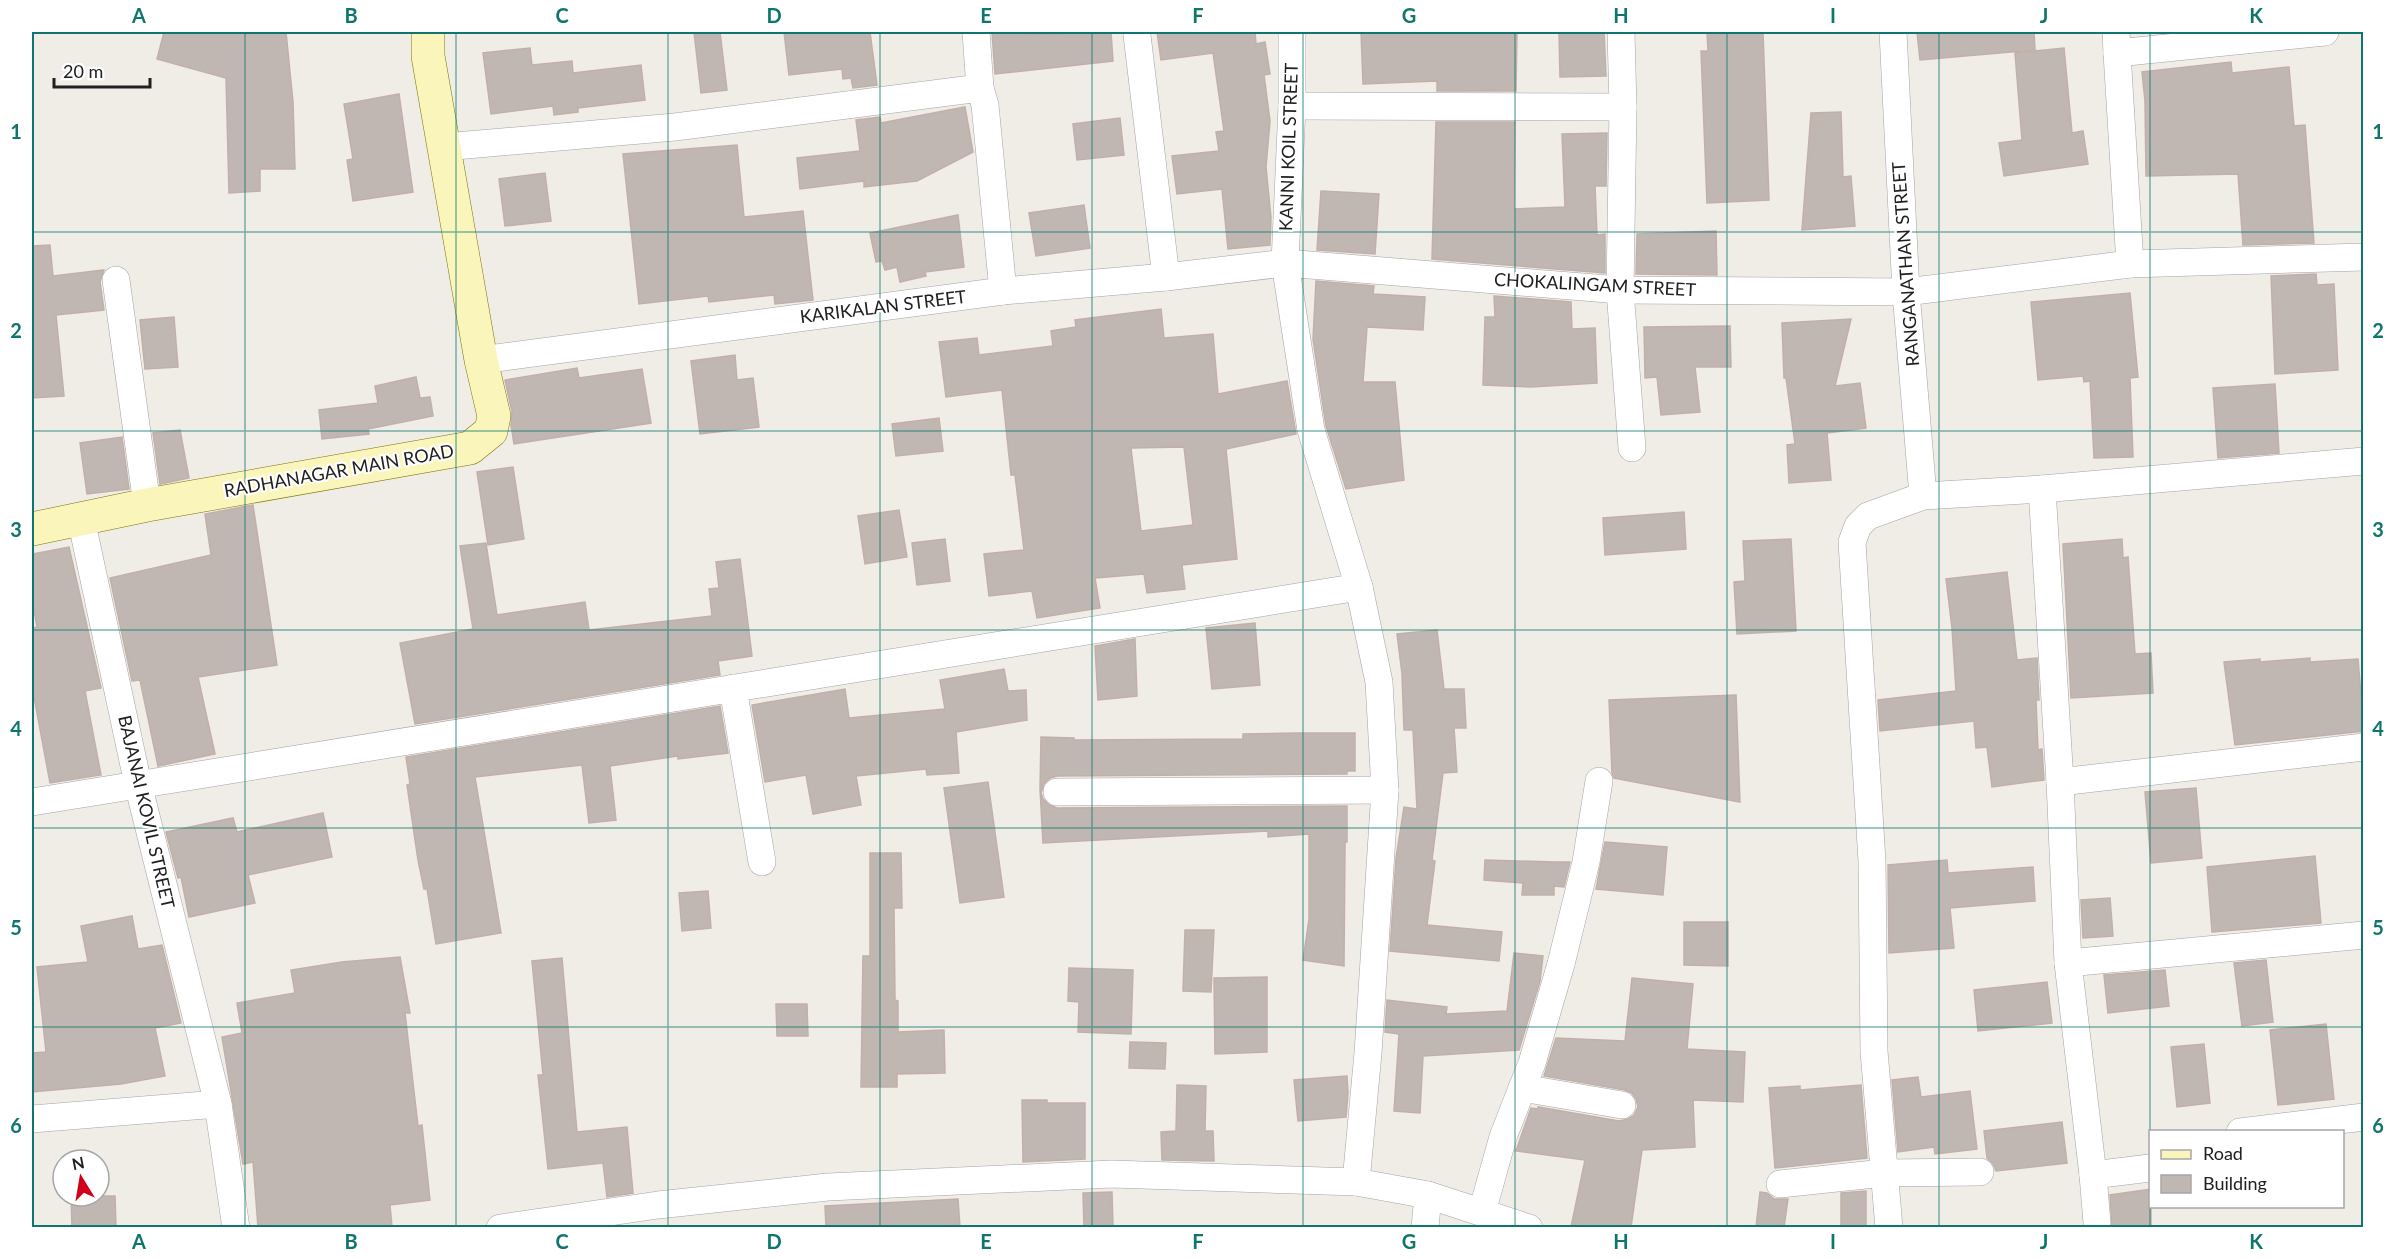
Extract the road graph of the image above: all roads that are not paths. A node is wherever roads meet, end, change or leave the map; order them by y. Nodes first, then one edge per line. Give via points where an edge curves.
1 (428, 32) edge
2 (976, 32) edge
3 (1292, 32) edge
4 (1621, 32) edge
5 (1893, 32) edge
6 (2325, 32) edge
7 (1137, 35) dead end
8 (2116, 42) edge
9 (980, 88) junction
10 (1292, 106) junction
11 (1623, 108) junction
12 (444, 147) junction
13 (2364, 257) edge
14 (1286, 263) junction
15 (2130, 264) junction
16 (1166, 277) junction
17 (116, 280) dead end
18 (1620, 290) junction
19 (1003, 291) junction
20 (1906, 292) junction
21 (481, 360) junction
22 (1632, 448) dead end
23 (2364, 461) edge
24 (2042, 489) junction
25 (1923, 496) junction
26 (147, 505) junction
27 (81, 519) junction
28 (32, 529) edge
29 (1359, 587) junction
30 (733, 688) junction
31 (2364, 747) edge
32 (1599, 781) dead end
33 (2060, 782) junction
34 (138, 784) junction
35 (1385, 790) junction
36 (1057, 792) dead end
37 (32, 802) edge
38 (762, 862) dead end
39 (2364, 935) edge
40 (2068, 963) junction
41 (1522, 1088) junction
42 (218, 1104) junction
43 (1622, 1105) dead end
44 (2364, 1117) edge
45 (32, 1119) edge
46 (2249, 1130) edge
47 (2149, 1168) edge
48 (1980, 1172) dead end
49 (1884, 1173) junction
50 (2093, 1175) junction
51 (1356, 1182) junction
52 (1780, 1184) dead end
53 (1428, 1194) junction
54 (1482, 1212) junction
55 (625, 1219) edge
56 (2097, 1223) dead end
57 (236, 1227) edge
58 (500, 1227) edge
59 (1425, 1227) edge
60 (1529, 1227) edge
61 (1889, 1227) edge

1 - 12 street, RADHANAGAR MAIN ROAD via 428,56
2 - 9 street
3 - 10 street, KANNI KOIL STREET
4 - 11 street
5 - 20 street, RANGANATHAN STREET
6 - 8 street
7 - 16 street
8 - 15 street
9 - 12 street via 675,127
9 - 19 street via 985,105
10 - 11 street
10 - 14 street, KANNI KOIL STREET
11 - 18 street
12 - 21 street, RADHANAGAR MAIN ROAD
13 - 15 street, CHOKALINGAM STREET
14 - 16 street, KARIKALAN STREET
14 - 18 street, CHOKALINGAM STREET
14 - 29 street, KANNI KOIL STREET via 1311,430
15 - 20 street, CHOKALINGAM STREET
16 - 19 street, KARIKALAN STREET
17 - 26 street
18 - 20 street, CHOKALINGAM STREET
18 - 22 street
19 - 21 street, KARIKALAN STREET
20 - 25 street, RANGANATHAN STREET
21 - 26 street, RADHANAGAR MAIN ROAD via 494,416 491,431 470,448
23 - 24 street
24 - 25 street
24 - 33 street
25 - 49 street via 1868,516 1857,526 1852,542 1872,861 1874,1051
26 - 27 street, RADHANAGAR MAIN ROAD
27 - 28 street, RADHANAGAR MAIN ROAD
27 - 34 street, BAJANAI KOVIL STREET
29 - 30 street
29 - 35 street, KANNI KOIL STREET via 1379,682
30 - 34 street
30 - 38 street
31 - 33 street
32 - 41 street via 1586,862 1564,953
33 - 40 street
34 - 37 street
34 - 42 street, BAJANAI KOVIL STREET
35 - 36 street
35 - 51 street, KANNI KOIL STREET
39 - 40 street
40 - 50 street
41 - 43 street
41 - 54 street via 1503,1137
42 - 45 street
42 - 57 street, BAJANAI KOVIL STREET
44 - 46 street
47 - 50 street
48 - 49 street
49 - 52 street
49 - 61 street
50 - 56 street
51 - 53 street
51 - 55 street via 1112,1174 828,1187
53 - 54 street
53 - 59 street
54 - 60 street
55 - 58 street

